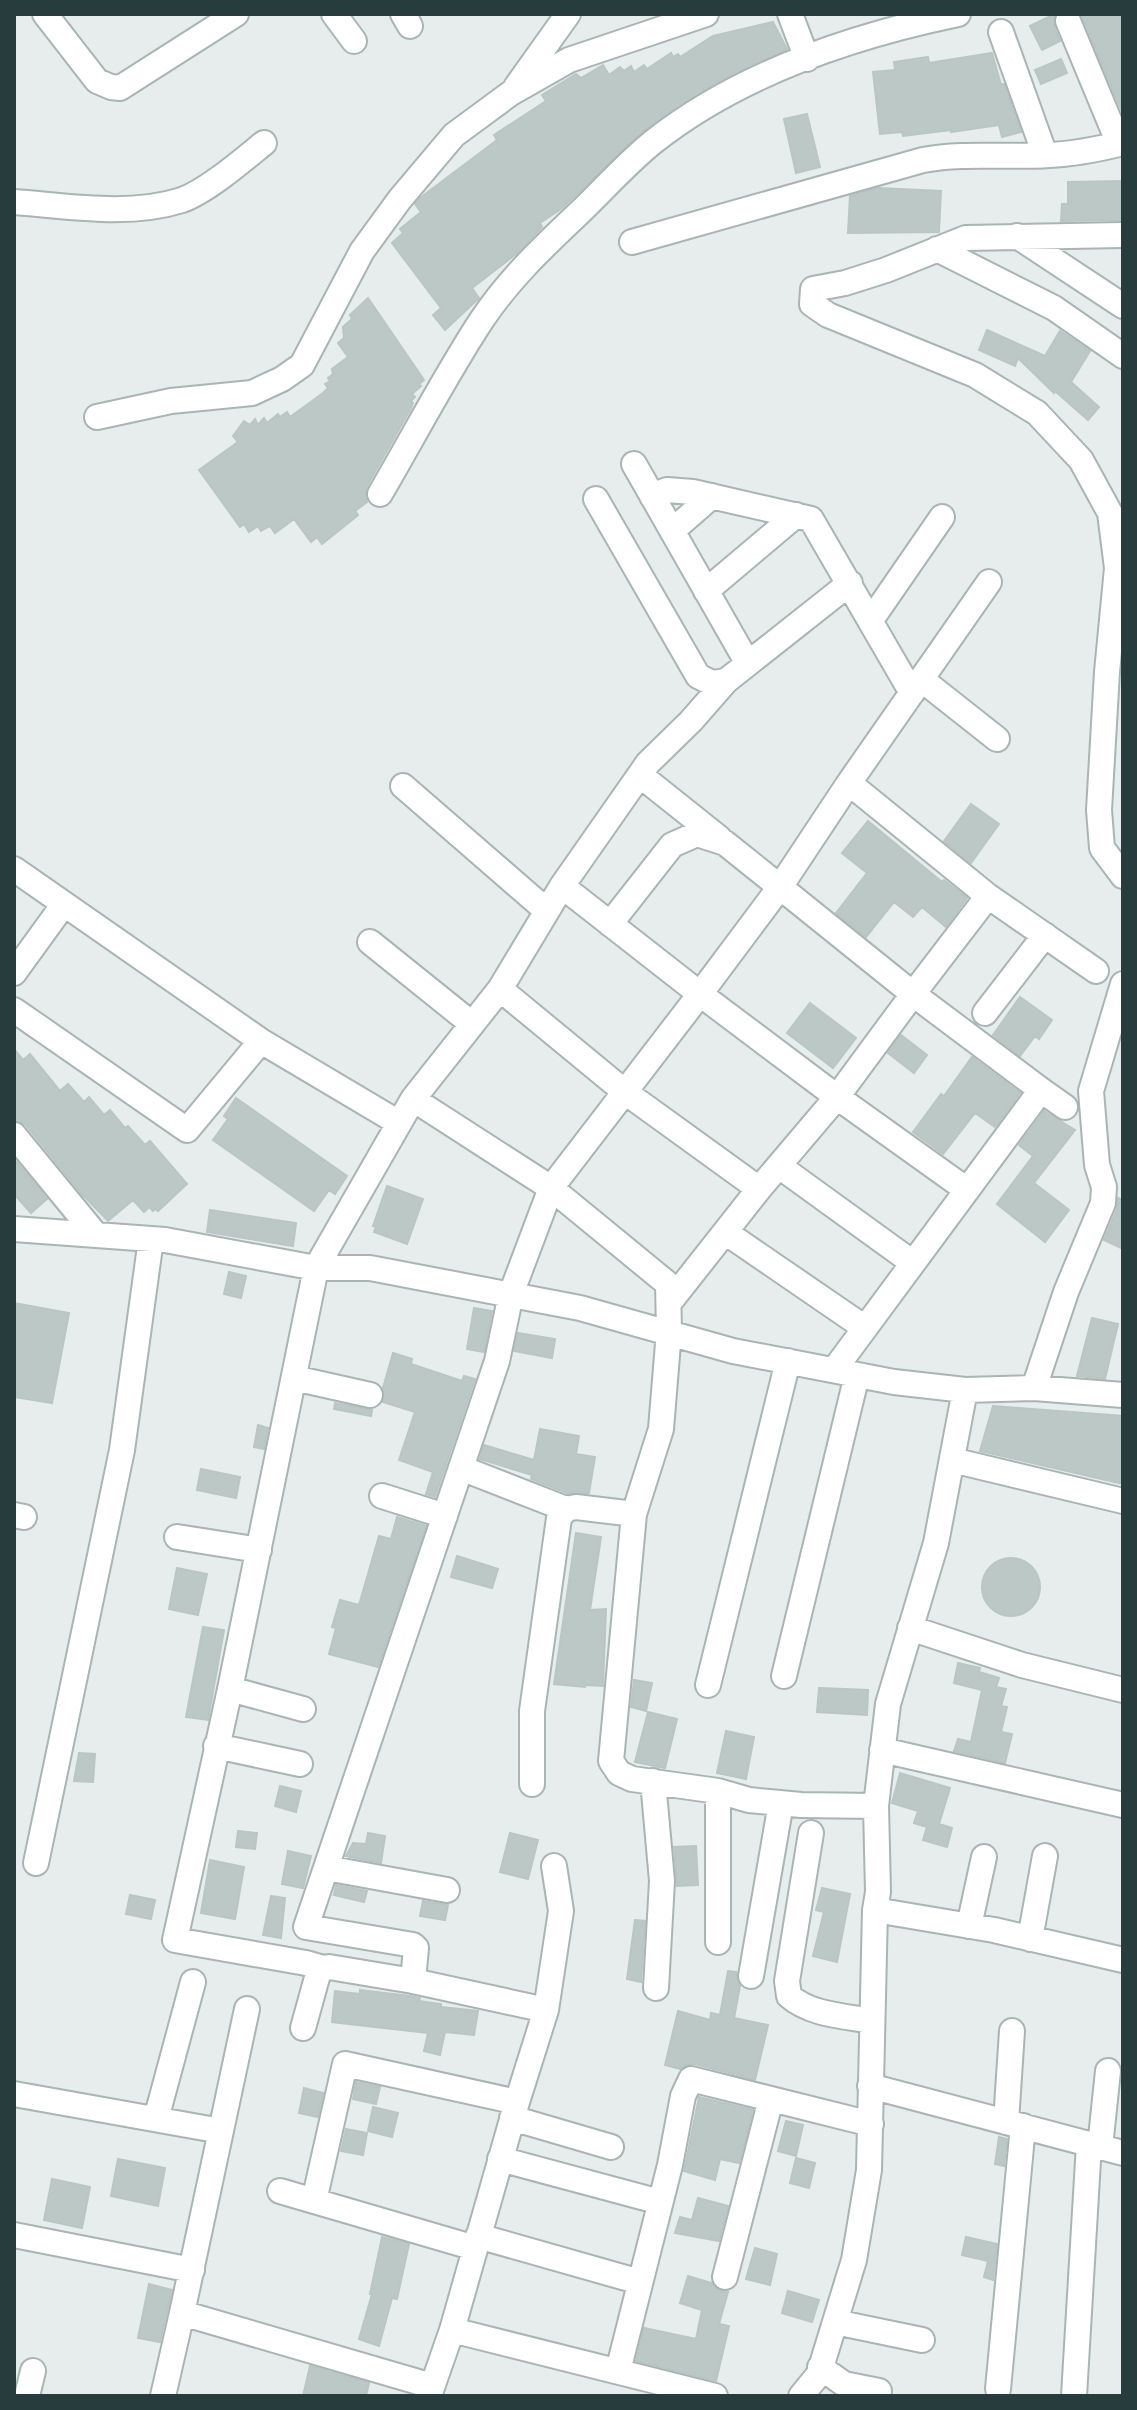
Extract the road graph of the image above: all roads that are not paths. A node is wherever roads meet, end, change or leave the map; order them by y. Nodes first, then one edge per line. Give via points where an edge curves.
1 (45, 14) edge
2 (236, 14) edge
3 (334, 14) edge
4 (568, 14) edge
5 (706, 14) edge
6 (790, 14) edge
7 (958, 14) edge
8 (1068, 21) dead end
9 (667, 22) edge
10 (1001, 32) dead end
11 (354, 41) dead end
12 (807, 59) junction
13 (511, 93) junction
14 (264, 143) dead end
15 (1121, 143) edge
16 (1045, 155) junction
17 (14, 202) edge
18 (1017, 236) junction
19 (1121, 237) edge
20 (632, 242) dead end
21 (937, 249) junction
22 (1123, 306) edge
23 (1123, 356) edge
24 (97, 417) dead end
25 (634, 464) dead end
26 (380, 494) dead end
27 (652, 496) junction
28 (712, 496) junction
29 (596, 499) dead end
30 (796, 515) junction
31 (942, 517) dead end
32 (672, 531) junction
33 (989, 582) dead end
34 (850, 583) junction
35 (706, 591) junction
36 (871, 620) junction
37 (747, 662) junction
38 (726, 681) junction
39 (916, 686) junction
40 (997, 739) dead end
41 (640, 775) junction
42 (849, 783) junction
43 (403, 786) dead end
44 (725, 843) junction
45 (14, 869) edge
46 (1123, 876) edge
47 (562, 886) junction
48 (780, 887) junction
49 (988, 896) junction
50 (64, 904) junction
51 (547, 911) junction
52 (610, 924) junction
53 (1045, 935) junction
54 (370, 942) dead end
55 (1096, 971) dead end
56 (14, 973) edge
57 (1123, 984) edge
58 (500, 989) junction
59 (700, 994) junction
60 (913, 994) junction
61 (14, 1010) edge
62 (985, 1013) dead end
63 (472, 1024) junction
64 (261, 1041) junction
65 (1041, 1090) junction
66 (625, 1092) junction
67 (837, 1097) junction
68 (413, 1099) junction
69 (1065, 1107) dead end
70 (399, 1123) junction
71 (14, 1135) edge
72 (779, 1166) junction
73 (551, 1188) junction
74 (759, 1189) junction
75 (967, 1190) junction
76 (14, 1229) edge
77 (725, 1232) junction
78 (96, 1235) junction
79 (151, 1239) junction
80 (913, 1263) junction
81 (316, 1268) junction
82 (511, 1294) junction
83 (669, 1303) junction
84 (865, 1328) junction
85 (669, 1331) junction
86 (788, 1361) junction
87 (846, 1372) junction
88 (294, 1378) junction
89 (1034, 1388) junction
90 (965, 1390) junction
91 (370, 1395) dead end
92 (1123, 1395) edge
93 (952, 1460) junction
94 (461, 1468) junction
95 (382, 1496) dead end
96 (1123, 1501) edge
97 (566, 1509) junction
98 (634, 1514) junction
99 (445, 1516) junction
100 (177, 1537) dead end
101 (259, 1550) junction
102 (910, 1628) junction
103 (784, 1676) dead end
104 (708, 1685) dead end
105 (230, 1689) junction
106 (1123, 1690) edge
107 (303, 1709) dead end
108 (216, 1746) junction
109 (882, 1750) junction
110 (300, 1764) dead end
111 (653, 1781) junction
112 (532, 1784) dead end
113 (718, 1791) junction
114 (781, 1803) junction
115 (1123, 1805) edge
116 (876, 1806) junction
117 (811, 1833) dead end
118 (1045, 1856) dead end
119 (984, 1857) dead end
120 (36, 1863) dead end
121 (554, 1866) dead end
122 (326, 1868) junction
123 (447, 1890) dead end
124 (875, 1910) junction
125 (969, 1926) junction
126 (1030, 1939) junction
127 (718, 1942) dead end
128 (1123, 1960) edge
129 (323, 1968) junction
130 (751, 1976) dead end
131 (413, 1981) junction
132 (193, 1982) dead end
133 (656, 1988) dead end
134 (247, 2009) dead end
135 (546, 2010) junction
136 (872, 2021) junction
137 (303, 2028) dead end
138 (1012, 2031) dead end
139 (1108, 2071) dead end
140 (870, 2086) junction
141 (14, 2094) edge
142 (771, 2099) junction
143 (514, 2110) junction
144 (156, 2119) junction
145 (871, 2124) junction
146 (1014, 2124) junction
147 (221, 2131) junction
148 (611, 2147) dead end
149 (1104, 2148) edge
150 (500, 2159) junction
151 (280, 2191) dead end
152 (314, 2201) junction
153 (660, 2202) junction
154 (14, 2235) edge
155 (477, 2242) junction
156 (192, 2270) junction
157 (725, 2277) dead end
158 (640, 2282) junction
159 (182, 2313) junction
160 (835, 2322) junction
161 (452, 2330) junction
162 (922, 2340) dead end
163 (820, 2367) junction
164 (33, 2371) dead end
165 (618, 2371) junction
166 (998, 2389) dead end
167 (430, 2391) edge
168 (879, 2391) dead end
169 (27, 2396) edge
170 (163, 2396) edge
171 (715, 2396) edge
172 (801, 2396) edge
173 (1074, 2396) edge

1 - 2 street via 97,81 120,88
3 - 11 street
4 - 13 street
5 - 9 street
6 - 12 street
7 - 12 street
8 - 15 street
9 - 13 street via 569,60
10 - 16 street
12 - 26 street via 767,72 653,142 545,245 481,320
13 - 24 street via 454,135 400,199 362,251 302,365 252,393 171,401
14 - 17 street via 185,199 147,208
15 - 16 street
16 - 20 street via 923,160
18 - 19 street
18 - 21 street via 966,238
18 - 22 street
21 - 23 street via 1054,308
21 - 46 street via 813,289 812,304 975,375 1037,413 1081,460 1110,513 1117,568 1099,810 1102,848
25 - 27 street
27 - 28 street via 667,490
27 - 32 street
28 - 30 street
28 - 32 street
29 - 38 street via 698,676 712,683
30 - 34 street via 811,519
30 - 35 street
31 - 36 street
32 - 35 street
33 - 39 street
34 - 36 street
34 - 37 street
35 - 37 street
36 - 39 street
37 - 38 street
38 - 41 street
39 - 40 street
39 - 42 street
41 - 44 street
41 - 47 street
42 - 48 street
42 - 49 street
43 - 51 street
44 - 48 street
44 - 52 street via 697,834 672,845
45 - 50 street
47 - 51 street
47 - 52 street
48 - 59 street
48 - 60 street
49 - 53 street
49 - 60 street
50 - 56 street
50 - 64 street
51 - 58 street
52 - 59 street
53 - 55 street
53 - 62 street
54 - 63 street
57 - 89 street via 1091,1091 1103,1203
58 - 63 street
58 - 66 street
59 - 66 street
59 - 67 street
60 - 65 street
60 - 67 street
61 - 64 street via 187,1130
63 - 68 street
64 - 70 street
65 - 69 street
65 - 75 street
66 - 73 street
66 - 74 street
67 - 72 street
67 - 75 street
68 - 70 street
68 - 73 street
70 - 81 street
71 - 78 street
72 - 74 street
72 - 80 street
73 - 82 street
73 - 83 street via 668,1284
74 - 77 street
75 - 80 street
76 - 78 street
77 - 83 street
77 - 84 street
78 - 79 street
79 - 81 street
79 - 120 street via 122,1450
80 - 84 street
81 - 82 street via 370,1268
81 - 88 street
82 - 85 street
82 - 94 street via 497,1361
83 - 85 street
84 - 87 street
85 - 86 street
85 - 98 street via 661,1429
86 - 87 street
86 - 104 street
87 - 90 street
87 - 103 street
88 - 91 street
88 - 101 street
89 - 90 street
89 - 92 street
90 - 93 street
93 - 96 street
93 - 102 street via 936,1543
94 - 97 street
94 - 99 street
95 - 99 street
97 - 98 street
97 - 112 street via 559,1518 538,1655
98 - 111 street via 611,1761 619,1773
99 - 122 street
100 - 101 street
101 - 105 street
102 - 106 street via 1022,1665
102 - 109 street via 888,1704
105 - 107 street
105 - 108 street
108 - 110 street
108 - 129 street via 175,1940
109 - 115 street
109 - 116 street
111 - 113 street
111 - 133 street via 662,1881
113 - 114 street
113 - 127 street
114 - 116 street
114 - 130 street
116 - 124 street
117 - 136 street via 789,1996 811,2009
118 - 126 street
119 - 125 street
121 - 135 street via 561,1911
122 - 123 street
122 - 131 street via 306,1927 413,1945
124 - 125 street
124 - 136 street
125 - 126 street
126 - 128 street
129 - 131 street
129 - 137 street
131 - 135 street
132 - 144 street
134 - 147 street
135 - 143 street
136 - 140 street
138 - 146 street
139 - 149 street
140 - 145 street
140 - 146 street
141 - 144 street
142 - 145 street
142 - 153 street via 691,2079
142 - 157 street
143 - 148 street
143 - 150 street
143 - 152 street via 345,2064
144 - 147 street
145 - 160 street via 854,2260
146 - 149 street
146 - 166 street
147 - 156 street
149 - 173 street
150 - 153 street
150 - 155 street
151 - 152 street
152 - 155 street
153 - 158 street
154 - 156 street
155 - 158 street
155 - 161 street
156 - 159 street
158 - 165 street
159 - 167 street
159 - 170 street
160 - 162 street
160 - 163 street
161 - 165 street
161 - 167 street
163 - 168 street via 844,2384
163 - 172 street
164 - 169 street
165 - 171 street

